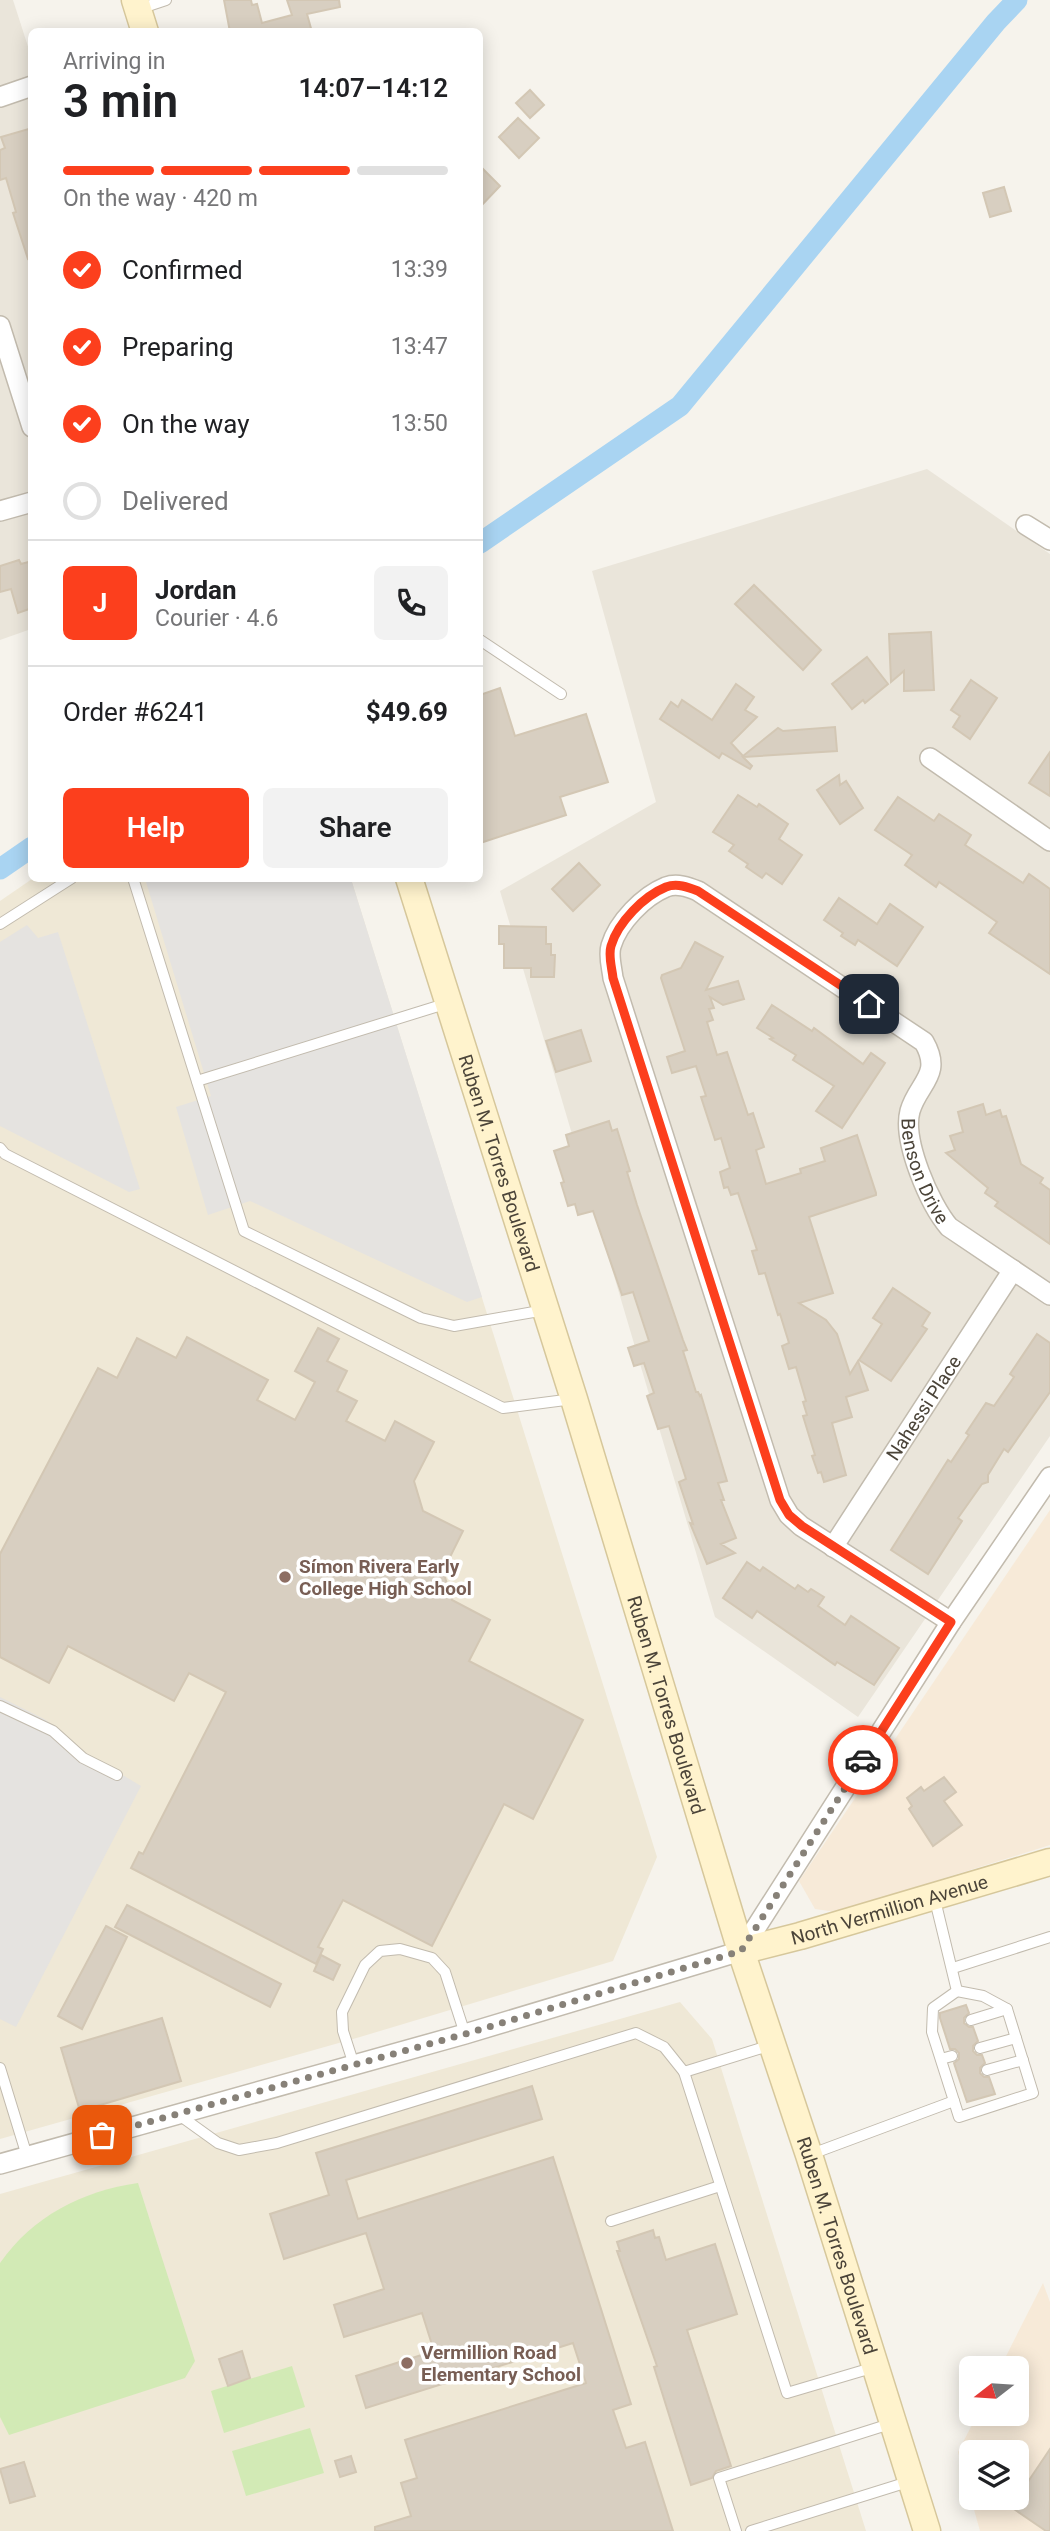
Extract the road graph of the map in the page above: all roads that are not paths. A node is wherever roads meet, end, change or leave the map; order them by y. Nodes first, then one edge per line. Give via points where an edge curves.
1 (166, 0) edge
2 (140, 14) edge
3 (28, 87) edge
4 (0, 97) edge
5 (0, 326) edge
6 (28, 414) edge
7 (28, 503) edge
8 (0, 511) edge
9 (1026, 525) dead end
10 (1050, 540) edge
11 (483, 642) edge
12 (561, 694) dead end
13 (930, 758) dead end
14 (1050, 841) edge
15 (66, 882) edge
16 (134, 882) edge
17 (410, 882) edge
18 (0, 925) edge
19 (449, 1003) junction
20 (197, 1081) junction
21 (0, 1148) edge
22 (1013, 1270) junction
23 (1050, 1294) edge
24 (545, 1310) junction
25 (573, 1399) junction
26 (1050, 1477) edge
27 (834, 1547) junction
28 (951, 1622) junction
29 (0, 1706) edge
30 (117, 1775) dead end
31 (1050, 1862) edge
32 (934, 1896) junction
33 (1050, 1937) edge
34 (741, 1951) junction
35 (953, 1968) junction
36 (957, 1991) junction
37 (1007, 2009) junction
38 (971, 2020) dead end
39 (943, 2029) dead end
40 (932, 2032) junction
41 (465, 2034) junction
42 (1016, 2038) junction
43 (773, 2045) junction
44 (980, 2048) dead end
45 (952, 2056) dead end
46 (941, 2059) junction
47 (1023, 2060) junction
48 (354, 2066) junction
49 (0, 2068) edge
50 (987, 2070) dead end
51 (684, 2072) junction
52 (959, 2078) dead end
53 (948, 2082) junction
54 (954, 2101) junction
55 (178, 2115) junction
56 (808, 2155) junction
57 (27, 2156) junction
58 (0, 2164) edge
59 (720, 2186) junction
60 (611, 2221) dead end
61 (876, 2367) junction
62 (894, 2423) junction
63 (911, 2481) junction
64 (736, 2531) edge
65 (751, 2531) edge
66 (927, 2531) edge

1 - 2 lane
3 - 4 street
5 - 6 street
7 - 8 street
9 - 10 street
11 - 12 lane
13 - 14 street
15 - 18 lane
16 - 20 lane
17 - 19 main road, Ruben M. Torres Boulevard
19 - 20 lane
19 - 24 main road, Ruben M. Torres Boulevard
20 - 24 lane via 244,1231 421,1318 454,1326
21 - 25 lane via 503,1408
22 - 23 street, Benson Drive
22 - 27 street, Nahessi Place
22 - 27 street, Benson Drive via 949,1227 923,1185 909,1127 910,1111 932,1069 924,1042 698,891 668,886 640,904 611,946 613,978 780,1500 789,1515
24 - 25 main road, Ruben M. Torres Boulevard
25 - 34 main road, Ruben M. Torres Boulevard
26 - 28 street
27 - 28 street, Benson Drive
28 - 34 street
29 - 30 lane via 54,1731 83,1758
31 - 32 main road, North Vermillion Avenue
32 - 34 main road, North Vermillion Avenue
32 - 35 lane
33 - 35 lane
34 - 41 street, North Vermillion Avenue
34 - 43 main road, Ruben M. Torres Boulevard
35 - 36 lane
36 - 37 lane via 983,1996
36 - 40 lane via 933,2008
37 - 38 lane
37 - 42 lane
39 - 40 lane
40 - 46 lane
41 - 48 street, North Vermillion Avenue
41 - 48 lane via 445,1972 432,1958 400,1949 380,1951 365,1965 342,2012
42 - 44 lane
42 - 47 lane
43 - 51 lane
43 - 56 main road, Ruben M. Torres Boulevard
45 - 46 lane
46 - 53 lane
47 - 50 lane
47 - 54 lane via 1033,2092 959,2117
48 - 55 street, North Vermillion Avenue
49 - 57 lane
51 - 55 lane via 664,2047 636,2033 277,2143 239,2150 218,2143
51 - 59 lane
52 - 53 lane
53 - 54 lane
54 - 56 lane
55 - 57 street, North Vermillion Avenue
56 - 61 main road, Ruben M. Torres Boulevard
57 - 58 street, North Vermillion Avenue
59 - 60 lane
59 - 61 lane via 787,2393
61 - 62 main road, Ruben M. Torres Boulevard
62 - 63 main road, Ruben M. Torres Boulevard
62 - 64 lane via 719,2478
63 - 65 lane
63 - 66 main road, Ruben M. Torres Boulevard

